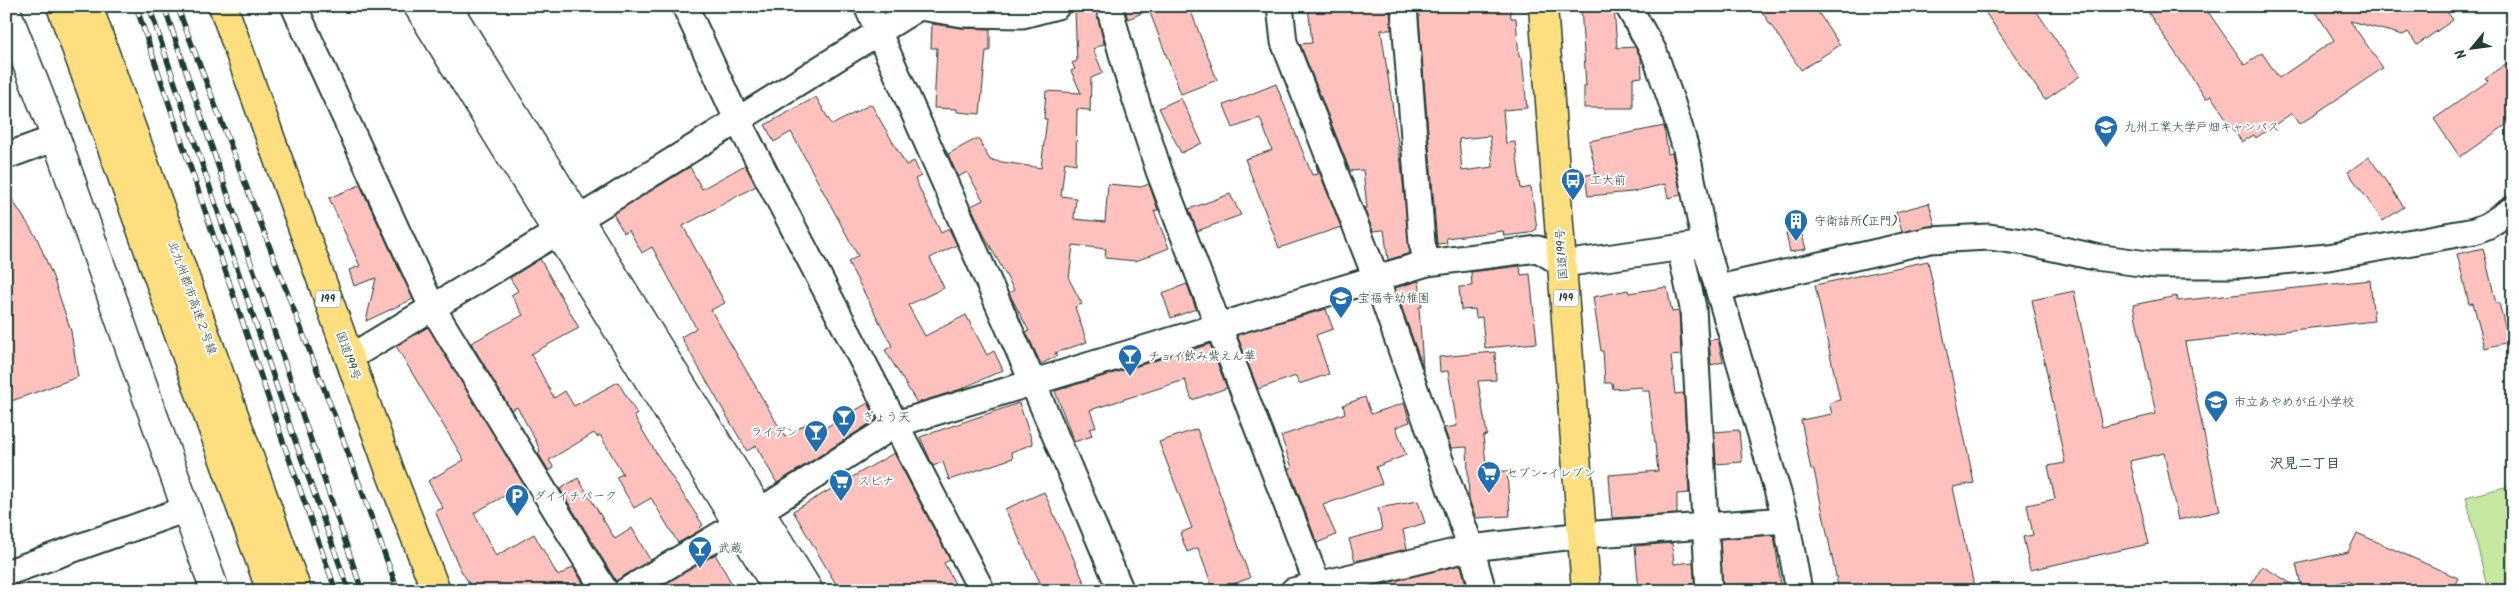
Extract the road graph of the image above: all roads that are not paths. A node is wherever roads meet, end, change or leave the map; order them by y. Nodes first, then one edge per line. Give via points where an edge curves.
1 (61, 6) edge
2 (88, 6) edge
3 (294, 6) edge
4 (418, 6) edge
5 (448, 6) edge
6 (685, 6) edge
7 (867, 6) edge
8 (919, 6) edge
9 (1057, 6) edge
10 (1109, 6) edge
11 (1280, 6) edge
12 (1404, 6) edge
13 (1543, 6) edge
14 (1628, 6) edge
15 (226, 8) edge
16 (6, 10) edge
17 (879, 32) junction
18 (737, 119) junction
19 (56, 138) junction
20 (6, 156) edge
21 (2513, 209) edge
22 (568, 225) junction
23 (1705, 244) junction
24 (1680, 248) junction
25 (1427, 263) junction
26 (1563, 264) junction
27 (1376, 278) junction
28 (1719, 288) junction
29 (432, 307) junction
30 (1219, 327) junction
31 (349, 358) junction
32 (1033, 383) junction
33 (896, 424) junction
34 (186, 509) junction
35 (749, 518) junction
36 (1786, 520) junction
37 (1704, 525) junction
38 (1583, 535) junction
39 (1471, 548) junction
40 (6, 573) edge
41 (270, 588) edge
42 (1319, 588) edge
43 (215, 591) edge
44 (297, 591) edge
45 (436, 591) edge
46 (606, 591) edge
47 (626, 591) edge
48 (779, 591) edge
49 (809, 591) edge
50 (982, 591) edge
51 (1121, 591) edge
52 (1293, 591) edge
53 (1483, 591) edge
54 (1586, 591) edge
55 (1709, 591) edge
56 (1799, 591) edge

1 - 41 highway, 北九州都市高速２号線
2 - 44 highway, 北九州都市高速２号線
3 - 29 street
4 - 22 street
5 - 22 street
6 - 18 street
7 - 17 street
8 - 9 street via 963,14 1024,15
8 - 17 street
10 - 30 street via 1159,171
11 - 27 street via 1284,42
12 - 25 street via 1422,243
13 - 26 highway, 国道199号 / 199
14 - 23 street via 1654,52 1672,103 1688,159
15 - 31 highway, 国道199号 / 199
16 - 19 street
17 - 18 street
17 - 32 street
18 - 22 street
18 - 33 street
19 - 20 street
19 - 34 street
21 - 28 street via 2474,231 2328,257 2239,265 2155,265 1989,237 1930,240
22 - 29 street
22 - 35 street
23 - 24 street
23 - 28 street
24 - 26 street
24 - 37 street via 1693,308
25 - 26 street via 1538,249
25 - 27 street
26 - 38 highway, 国道199号 / 199
27 - 30 street
27 - 39 street
28 - 36 street
29 - 31 street
29 - 46 street
30 - 32 street
30 - 42 street
31 - 45 highway, 国道199号 / 199
32 - 33 street
32 - 51 street
33 - 35 street
33 - 50 street
34 - 40 street
34 - 43 street
35 - 47 street
35 - 48 street
35 - 49 street
36 - 37 street
36 - 56 street
37 - 38 street
37 - 55 street
38 - 39 street
38 - 54 highway, 国道199号 / 199
39 - 42 street
39 - 53 street
42 - 52 street

